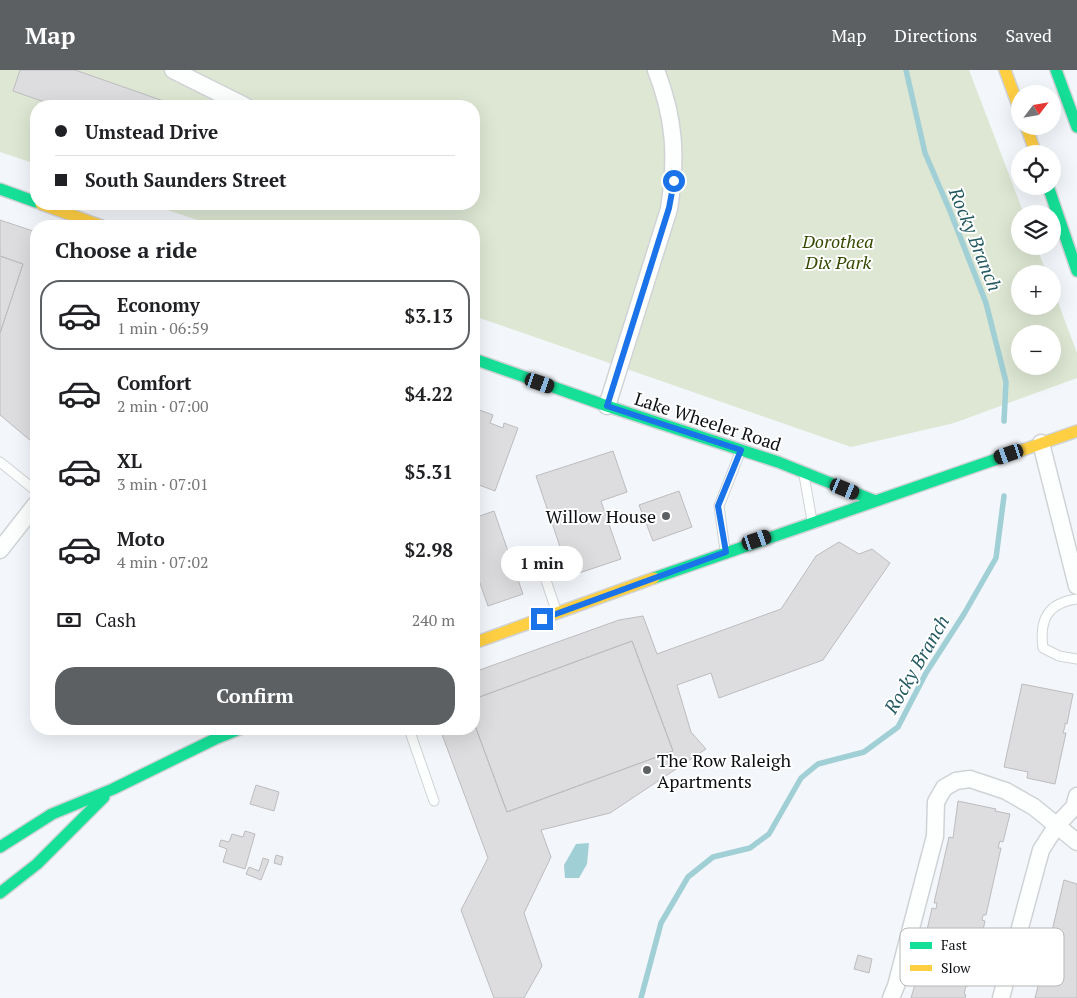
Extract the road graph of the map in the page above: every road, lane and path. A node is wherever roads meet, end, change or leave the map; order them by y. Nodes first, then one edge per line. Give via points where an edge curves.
1 (173, 70) edge
2 (656, 70) edge
3 (1005, 70) edge
4 (1056, 70) edge
5 (1011, 86) edge
6 (233, 100) edge
7 (1077, 127) edge
8 (0, 188) edge
9 (1051, 195) edge
10 (30, 200) edge
11 (58, 210) edge
12 (85, 220) edge
13 (1077, 271) edge
14 (480, 361) edge
15 (607, 406) junction
16 (1077, 431) edge
17 (1041, 443) junction
18 (741, 450) junction
19 (0, 462) edge
20 (804, 472) junction
21 (30, 486) edge
22 (873, 500) junction
23 (30, 512) edge
24 (812, 522) junction
25 (0, 550) edge
26 (726, 552) junction
27 (536, 554) dead end
28 (1077, 586) edge
29 (1077, 599) edge
30 (557, 614) junction
31 (480, 641) edge
32 (1077, 659) edge
33 (220, 735) edge
34 (410, 735) edge
35 (112, 789) junction
36 (1077, 796) edge
37 (434, 801) dead end
38 (1057, 825) junction
39 (1077, 842) edge
40 (0, 847) edge
41 (0, 893) edge
42 (911, 928) edge
43 (1020, 928) edge
44 (900, 971) edge
45 (891, 998) edge

1 - 6 street
2 - 15 street via 670,115 674,181 669,208
3 - 5 main road
4 - 7 main road
8 - 10 main road
9 - 13 main road
11 - 12 main road
14 - 15 main road, Lake Wheeler Road
15 - 18 main road, Lake Wheeler Road
16 - 17 main road
17 - 22 main road
17 - 28 street
18 - 20 main road, Lake Wheeler Road
18 - 26 lane via 718,506
19 - 21 lane
20 - 22 main road, Lake Wheeler Road
20 - 24 lane
22 - 24 main road
23 - 25 street
24 - 26 main road
26 - 30 main road
27 - 30 lane
29 - 32 lane via 1054,606 1044,619 1041,633 1043,648 1059,656
30 - 31 main road
33 - 35 main road
34 - 37 lane
35 - 40 main road via 52,814
35 - 41 main road via 36,864
36 - 38 street via 1074,806
38 - 39 street
38 - 42 street via 1006,791 970,779 956,781 944,788 936,802 935,836
38 - 43 street via 1041,850
44 - 45 street

